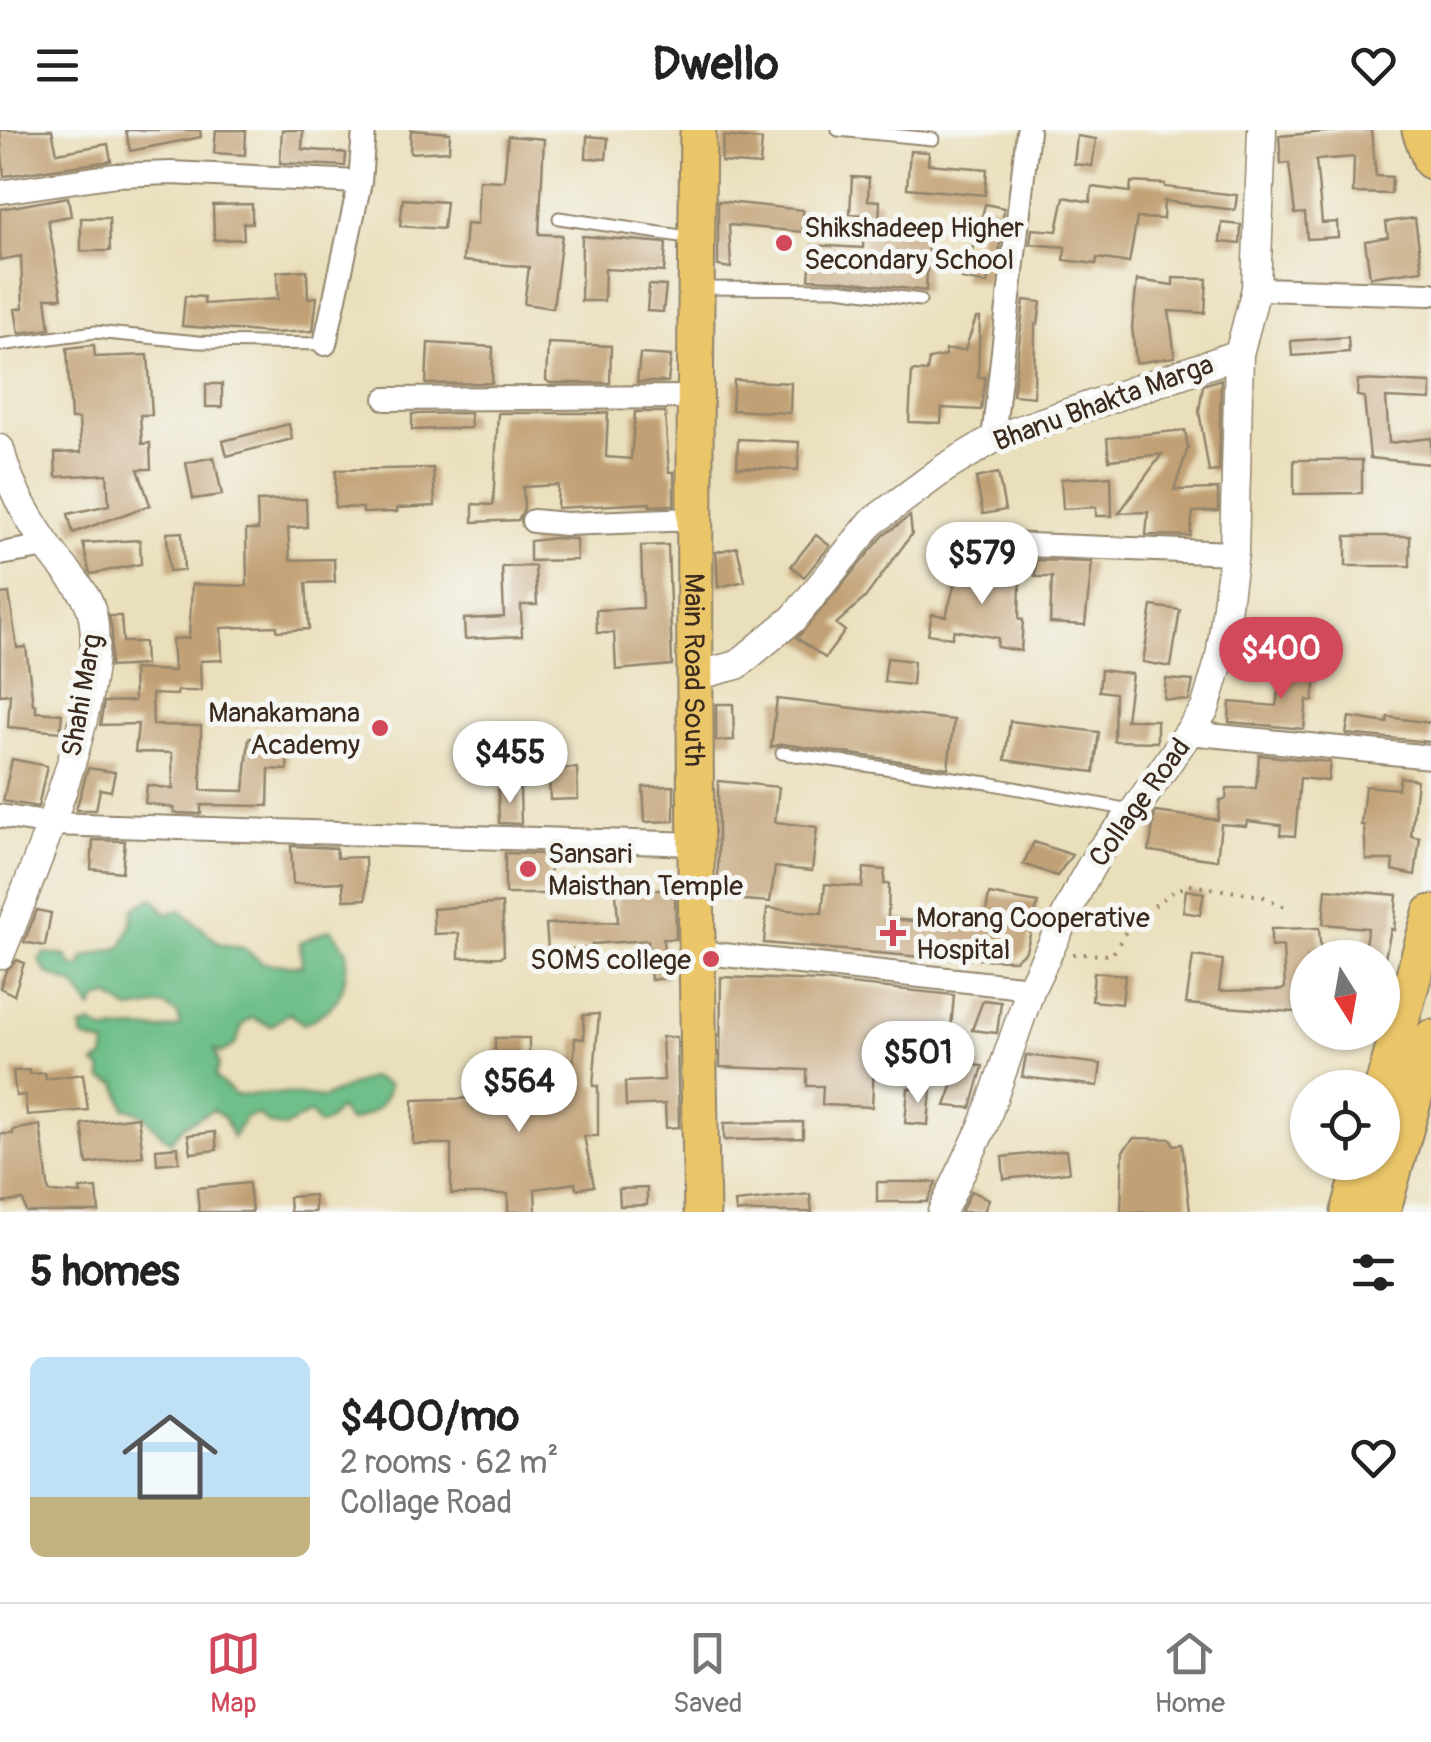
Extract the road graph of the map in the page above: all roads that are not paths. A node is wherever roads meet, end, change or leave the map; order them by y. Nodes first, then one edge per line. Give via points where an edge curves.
1 (364, 130) edge
2 (698, 130) edge
3 (838, 130) edge
4 (1262, 130) edge
5 (1420, 130) edge
6 (1028, 131) edge
7 (932, 138) dead end
8 (1431, 161) edge
9 (360, 182) junction
10 (0, 192) edge
11 (559, 218) dead end
12 (697, 238) junction
13 (696, 288) junction
14 (1256, 289) junction
15 (1431, 294) edge
16 (920, 300) dead end
17 (325, 344) joint
18 (0, 346) edge
19 (1239, 354) junction
20 (694, 397) junction
21 (386, 399) dead end
22 (993, 439) junction
23 (0, 449) edge
24 (694, 519) junction
25 (533, 521) dead end
26 (950, 542) dead end
27 (47, 546) junction
28 (1234, 553) junction
29 (0, 554) edge
30 (695, 676) junction
31 (1190, 733) junction
32 (782, 753) dead end
33 (1431, 757) edge
34 (1134, 811) junction
35 (0, 816) edge
36 (52, 824) junction
37 (698, 844) junction
38 (1431, 913) edge
39 (696, 952) junction
40 (0, 955) edge
41 (1031, 988) junction
42 (1431, 1038) edge
43 (1388, 1070) edge
44 (1357, 1180) edge
45 (702, 1212) edge
46 (942, 1212) edge
47 (1349, 1212) edge
48 (1382, 1212) edge

1 - 9 street
2 - 12 main road, Main Road South
3 - 7 lane
4 - 14 street, Collage Road
5 - 8 main road
6 - 22 street
9 - 10 street via 171,173
9 - 17 street
11 - 12 lane
12 - 13 main road, Main Road South
13 - 16 lane via 836,289
13 - 20 main road, Main Road South
14 - 15 street
14 - 19 street, Collage Road
17 - 18 lane via 95,332
19 - 22 street, Bhanu Bhakta Marga
19 - 28 street, Collage Road
20 - 21 street
20 - 24 main road, Main Road South
22 - 30 street, Bhanu Bhakta Marga via 872,522 794,618 737,665
23 - 27 street, Shahi Marg
24 - 25 street
24 - 30 main road, Main Road South
26 - 28 street
27 - 29 street
27 - 36 street, Shahi Marg via 87,598 95,621 84,716
28 - 31 street, Collage Road via 1220,658
30 - 37 main road, Main Road South
31 - 33 street
31 - 34 street, Collage Road
32 - 34 lane
34 - 41 street, Collage Road via 1099,852
35 - 36 street
36 - 37 street
36 - 40 street, Shahi Marg
37 - 39 main road, Main Road South
38 - 43 main road
39 - 41 street
39 - 45 main road, Main Road South
41 - 46 street, Collage Road via 984,1124
42 - 48 main road
44 - 47 main road

